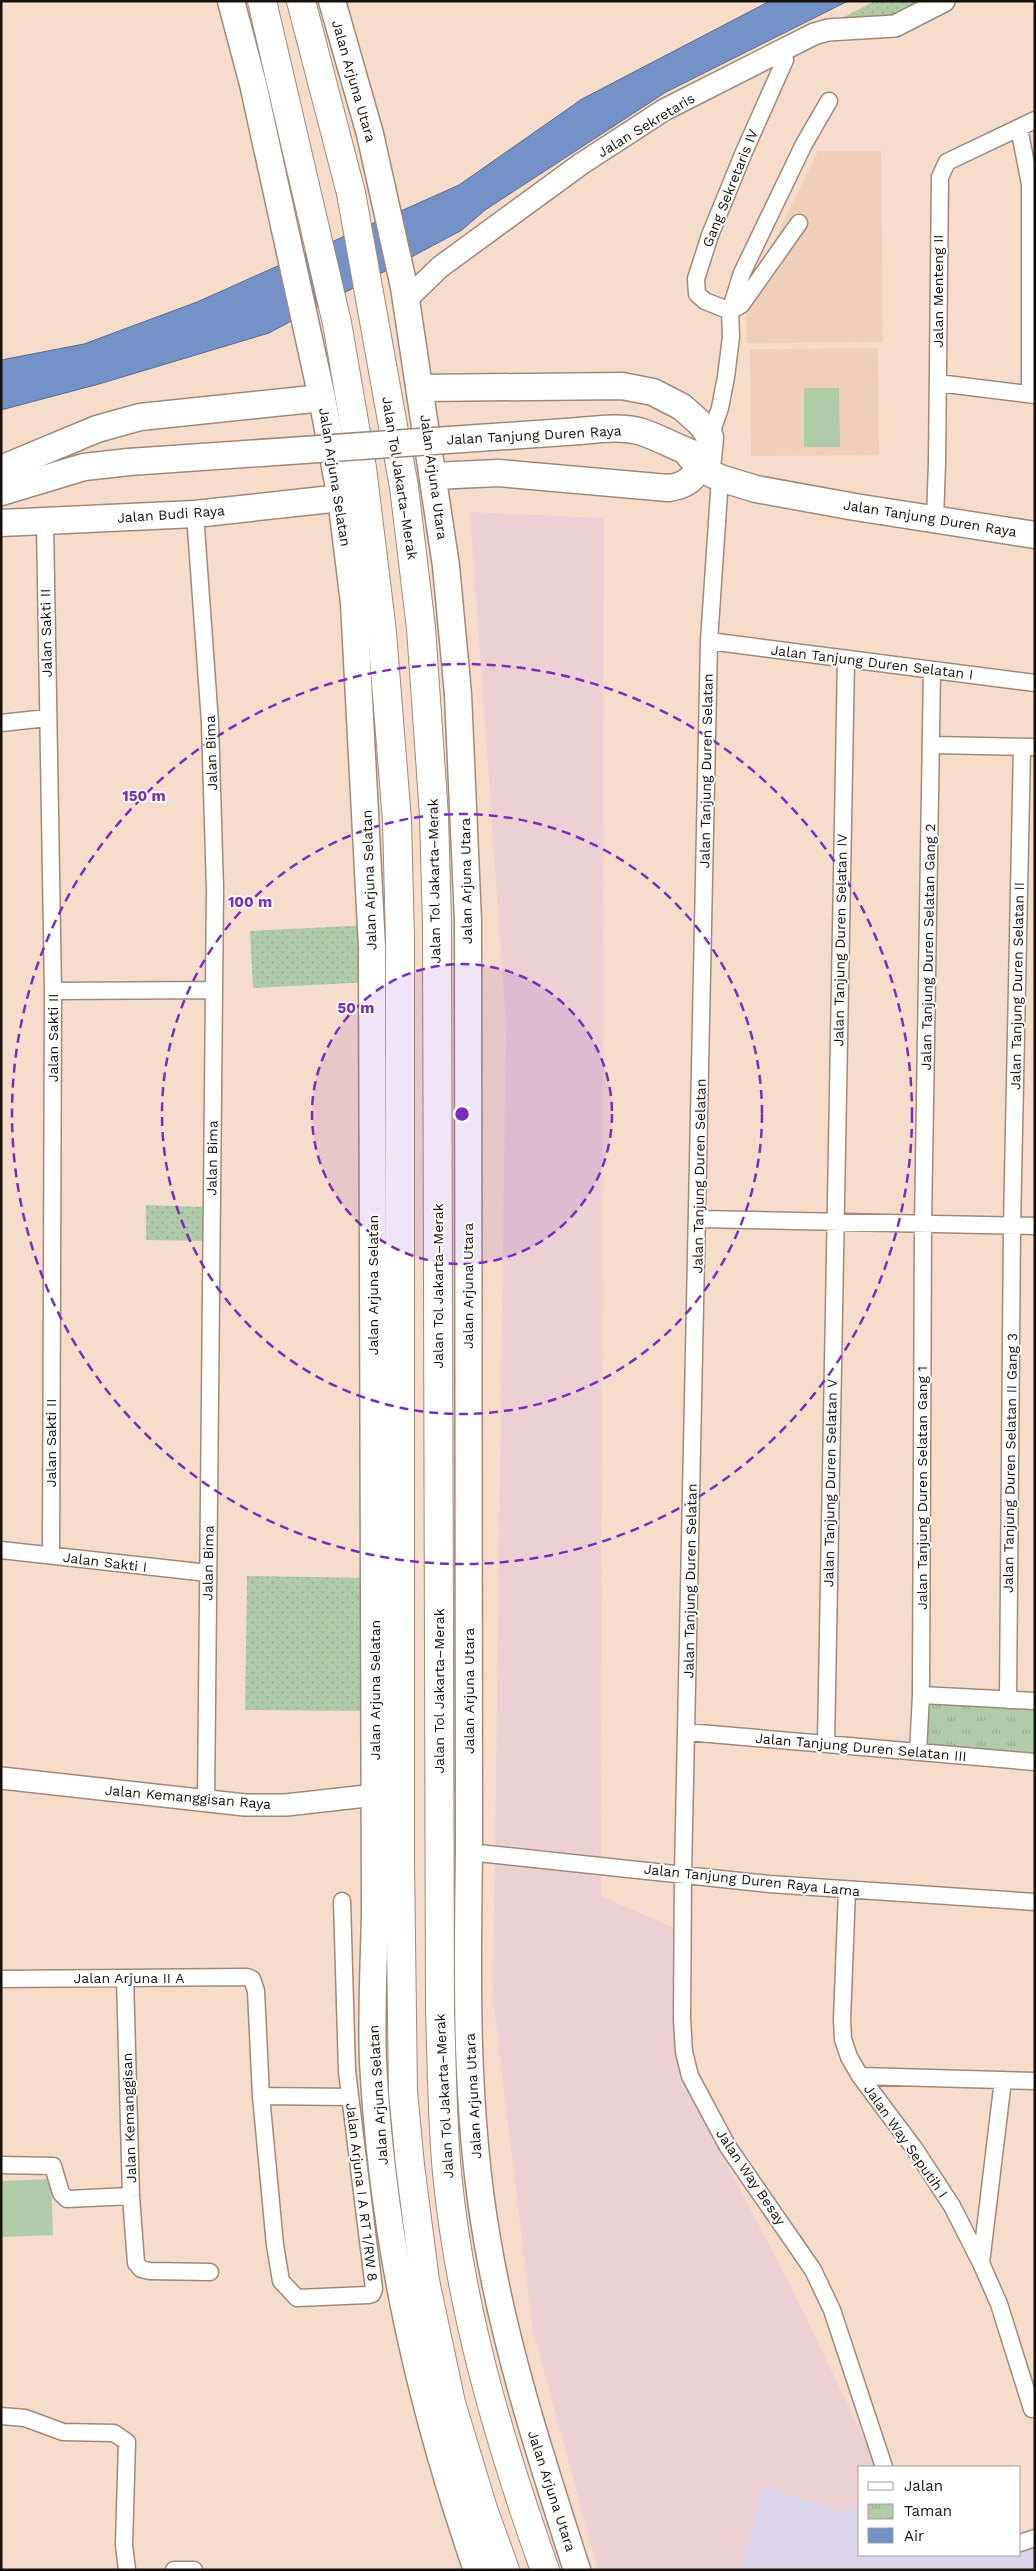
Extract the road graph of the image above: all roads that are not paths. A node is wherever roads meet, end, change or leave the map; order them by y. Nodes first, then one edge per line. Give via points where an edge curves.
1 (231, 1) edge
2 (262, 1) edge
3 (301, 1) edge
4 (332, 1) edge
5 (944, 1) edge
6 (782, 50) junction
7 (829, 101) dead end
8 (1035, 120) edge
9 (1019, 128) junction
10 (799, 223) dead end
11 (405, 293) junction
12 (730, 311) junction
13 (938, 383) junction
14 (421, 388) junction
15 (1032, 395) edge
16 (322, 398) junction
17 (705, 459) junction
18 (118, 464) junction
19 (1, 469) edge
20 (434, 476) junction
21 (1, 492) edge
22 (341, 498) junction
23 (1, 508) edge
24 (195, 514) junction
25 (935, 519) junction
26 (45, 522) junction
27 (1, 523) edge
28 (1035, 535) edge
29 (709, 641) junction
30 (846, 659) junction
31 (932, 670) junction
32 (1035, 683) edge
33 (47, 718) junction
34 (1, 723) edge
35 (932, 745) junction
36 (1028, 747) edge
37 (214, 990) junction
38 (53, 991) junction
39 (698, 1219) junction
40 (834, 1222) junction
41 (923, 1224) junction
42 (1012, 1226) junction
43 (1035, 1226) edge
44 (1, 1550) edge
45 (51, 1555) junction
46 (208, 1573) junction
47 (921, 1695) junction
48 (1008, 1700) junction
49 (1035, 1701) edge
50 (687, 1732) junction
51 (826, 1744) junction
52 (918, 1752) junction
53 (1035, 1762) edge
54 (1, 1778) edge
55 (375, 1794) junction
56 (206, 1802) junction
57 (469, 1852) junction
58 (683, 1874) junction
59 (847, 1890) junction
60 (342, 1901) dead end
61 (1035, 1902) edge
62 (125, 1978) junction
63 (1, 1979) edge
64 (255, 1983) joint
65 (860, 2076) junction
66 (1003, 2080) junction
67 (1035, 2081) edge
68 (261, 2096) junction
69 (349, 2097) junction
70 (1, 2165) edge
71 (131, 2196) junction
72 (981, 2263) junction
73 (210, 2272) dead end
74 (1032, 2409) dead end
75 (1, 2416) edge
76 (884, 2466) edge
77 (1035, 2538) edge
78 (1021, 2543) edge
79 (127, 2570) edge
80 (174, 2570) edge
81 (194, 2570) edge
82 (477, 2570) edge
83 (505, 2570) edge
84 (545, 2570) edge
85 (577, 2570) edge

1 - 16 main road, Jalan Arjuna Selatan via 289,240
2 - 83 highway via 337,322 362,468 382,632 397,821 400,939 400,1861 404,2092 427,2290 451,2403
3 - 84 highway, Jalan Tol Jakarta–Merak via 351,193 373,307 404,487 421,628 434,816 437,943 440,2003 447,2173 462,2276 482,2364 517,2492
4 - 11 main road, Jalan Arjuna Utara via 370,134
5 - 6 street, Jalan Sekretaris via 895,26 823,31
6 - 11 street, Jalan Sekretaris via 664,110 581,164
6 - 12 street, Gang Sekretaris IV via 785,60 721,206 696,279 697,294 705,301
7 - 12 street via 804,144 742,272
8 - 9 street, Jalan Menteng II
9 - 13 street, Jalan Menteng II via 947,162 940,177
9 - 15 street via 1031,203
10 - 12 street via 741,305
11 - 14 main road, Jalan Arjuna Utara
12 - 17 street via 731,337 726,377
13 - 15 street
13 - 25 street, Jalan Menteng II
14 - 17 main road via 622,386 654,392 682,407 701,424
14 - 20 main road, Jalan Arjuna Utara
16 - 19 main road via 140,417 80,435
16 - 22 main road, Jalan Arjuna Selatan
17 - 18 main road, Jalan Tanjung Duren Raya, bridge via 642,432 614,428
17 - 20 main road via 691,480 681,487 668,488 498,473
17 - 25 main road, Jalan Tanjung Duren Raya via 758,477 796,496
17 - 29 street, Jalan Tanjung Duren Selatan
18 - 21 main road, Jalan Tanjung Duren Raya via 84,467
18 - 23 main road via 88,480
20 - 57 main road, Jalan Arjuna Utara via 458,694 468,921
22 - 24 main road, Jalan Budi Raya
22 - 55 main road, Jalan Arjuna Selatan via 354,603 372,947
24 - 26 main road, Jalan Budi Raya
24 - 37 street, Jalan Bima via 210,723 215,889
25 - 28 main road, Jalan Tanjung Duren Raya
26 - 27 main road, Jalan Budi Raya
26 - 33 street, Jalan Sakti II
29 - 30 street, Jalan Tanjung Duren Selatan I
29 - 39 street, Jalan Tanjung Duren Selatan
30 - 31 street, Jalan Tanjung Duren Selatan I
30 - 40 street, Jalan Tanjung Duren Selatan IV
31 - 32 street, Jalan Tanjung Duren Selatan I
31 - 35 street, Jalan Tanjung Duren Selatan Gang 2
33 - 34 street
33 - 38 street, Jalan Sakti II
35 - 36 street
35 - 41 street, Jalan Tanjung Duren Selatan Gang 2
36 - 42 street, Jalan Tanjung Duren Selatan II
37 - 38 street
37 - 46 street, Jalan Bima
38 - 45 street, Jalan Sakti II
39 - 40 street
39 - 50 street, Jalan Tanjung Duren Selatan
40 - 41 street
40 - 51 street, Jalan Tanjung Duren Selatan V
41 - 42 street
41 - 47 street, Jalan Tanjung Duren Selatan Gang 1
42 - 43 street
42 - 48 street, Jalan Tanjung Duren Selatan II Gang 3
44 - 45 street, Jalan Sakti I
45 - 46 street, Jalan Sakti I
46 - 56 street, Jalan Bima
47 - 48 street
47 - 52 street, Jalan Tanjung Duren Selatan Gang 1
48 - 49 street
50 - 51 street, Jalan Tanjung Duren Selatan III
50 - 58 street, Jalan Tanjung Duren Selatan
51 - 52 street, Jalan Tanjung Duren Selatan III
52 - 53 street, Jalan Tanjung Duren Selatan III
54 - 56 street, Jalan Kemanggisan Raya
55 - 56 street, Jalan Kemanggisan Raya via 286,1805
55 - 82 main road, Jalan Arjuna Selatan via 373,2060 394,2262 415,2363 440,2456
57 - 58 street, Jalan Tanjung Duren Raya Lama
57 - 85 main road, Jalan Arjuna Utara via 471,2090 486,2238 520,2390
58 - 59 street, Jalan Tanjung Duren Raya Lama
58 - 76 street, Jalan Way Besay via 682,2019 684,2052 690,2076 728,2147 813,2270 838,2326
59 - 61 street, Jalan Tanjung Duren Raya Lama
59 - 65 street, Jalan Way Seputih I via 843,2039
60 - 69 street, Jalan Arjuna I A RT 1/RW 8
62 - 63 street, Jalan Arjuna II A
62 - 64 street, Jalan Arjuna II A via 247,1977
62 - 71 street, Jalan Kemanggisan
64 - 68 street, Jalan Arjuna I A RT 1/RW 8
65 - 66 street
65 - 72 street, Jalan Way Seputih I via 925,2164 952,2206
66 - 67 street
66 - 72 street
68 - 69 street
68 - 69 street, Jalan Arjuna I A RT 1/RW 8 via 267,2182 281,2281 297,2298 318,2299 368,2296 374,2289
70 - 71 street, Jalan Kemanggisan via 53,2166 61,2194 66,2199
71 - 73 street via 136,2262 141,2269
72 - 74 street, Jalan Way Seputih I via 999,2304
75 - 79 street via 25,2418 63,2432 114,2432 127,2442 124,2545
77 - 78 street
80 - 81 street

